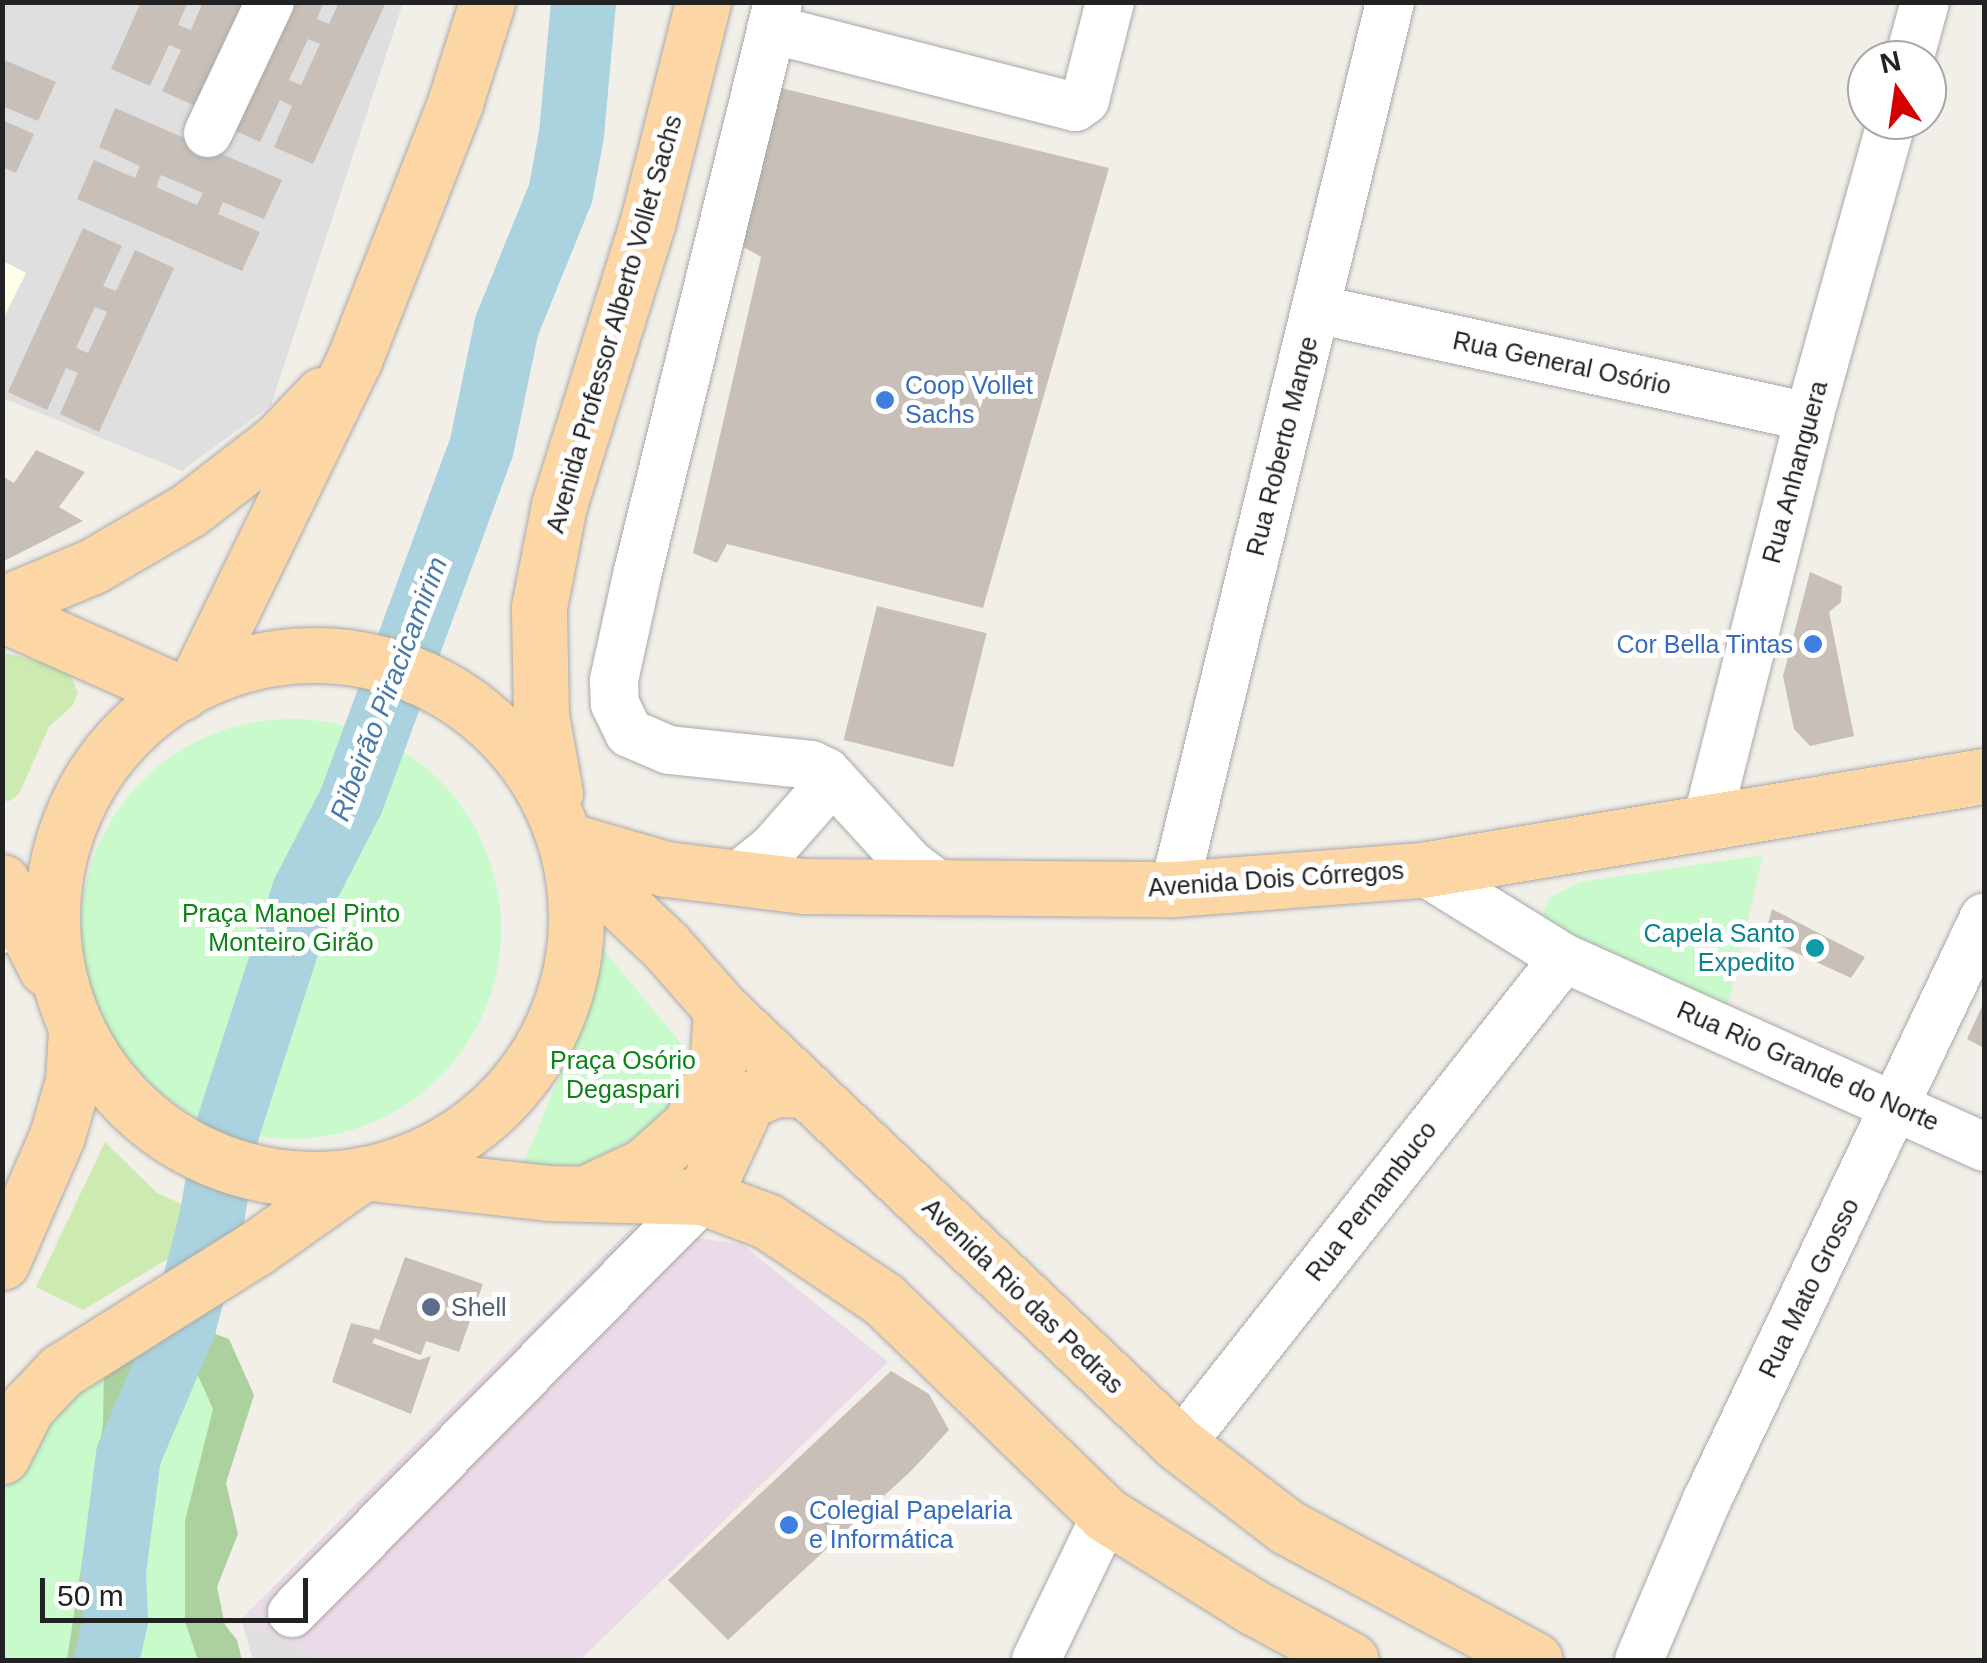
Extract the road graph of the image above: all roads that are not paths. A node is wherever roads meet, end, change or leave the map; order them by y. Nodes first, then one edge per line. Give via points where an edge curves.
1 (270, 2) edge
2 (487, 2) edge
3 (703, 2) edge
4 (1110, 2) edge
5 (1390, 2) edge
6 (1924, 2) edge
7 (775, 16) edge
8 (1914, 40) edge
9 (208, 133) dead end
10 (1886, 140) edge
11 (1316, 309) junction
12 (354, 360) junction
13 (1808, 417) junction
14 (2, 604) edge
15 (2, 614) edge
16 (189, 686) junction
17 (1984, 776) edge
18 (833, 780) junction
19 (1706, 826) junction
20 (565, 840) junction
21 (1422, 870) junction
22 (736, 878) junction
23 (940, 887) junction
24 (1174, 889) junction
25 (19, 901) edge
26 (1984, 918) edge
27 (1564, 958) junction
28 (721, 1010) junction
29 (74, 1025) junction
30 (807, 1090) junction
31 (1897, 1104) junction
32 (1984, 1147) edge
33 (365, 1174) junction
34 (586, 1194) junction
35 (703, 1197) junction
36 (2, 1262) edge
37 (1180, 1445) junction
38 (2, 1456) edge
39 (1106, 1515) junction
40 (292, 1613) dead end
41 (1036, 1660) edge
42 (1351, 1660) edge
43 (1535, 1660) edge
44 (1639, 1660) edge

1 - 9 street
2 - 12 main road via 455,103
3 - 20 main road, Avenida Professor Alberto Vollet Sachs via 648,221 558,506 538,607 541,715
4 - 7 street via 1086,100 1075,107
5 - 11 street, Rua Roberto Mange
6 - 8 street
7 - 18 street via 622,640 614,704 629,733 670,750 811,765
10 - 13 street, Rua Anhanguera
11 - 13 street, Rua General Osório
11 - 24 street, Rua Roberto Mange
12 - 14 main road via 278,440 190,510 93,566
12 - 16 main road
13 - 19 street, Rua Anhanguera
15 - 16 main road
16 - 20 main road via 244,665 298,656 394,668 452,694 503,735 536,778
16 - 25 main road via 102,762
17 - 19 main road, Avenida Dois Córregos
18 - 22 street via 773,848
18 - 23 street
19 - 21 main road, Avenida Dois Córregos
20 - 22 main road, Avenida Dois Córregos via 666,869
20 - 28 main road, Avenida Rio das Pedras
20 - 33 main road, Avenida Professor Alberto Vollet Sachs via 577,924 572,970 538,1055 510,1092 457,1137 416,1159
21 - 24 main road, Avenida Dois Córregos
21 - 27 street, Rua Rio Grande do Norte
22 - 23 main road, Avenida Dois Córregos via 803,886
23 - 24 main road, Avenida Dois Córregos
25 - 29 main road via 53,952
26 - 31 street, Rua Mato Grosso
27 - 31 street, Rua Rio Grande do Norte
27 - 37 street, Rua Pernambuco
28 - 30 main road, Avenida Rio das Pedras
28 - 34 main road via 717,1070 690,1125 644,1166
29 - 33 main road via 120,1095 187,1146 267,1175
29 - 36 main road via 73,1081
30 - 35 main road via 776,1089 748,1100
30 - 37 main road, Avenida Rio das Pedras
31 - 32 street, Rua Rio Grande do Norte
31 - 44 street, Rua Mato Grosso via 1707,1500
33 - 34 main road
33 - 38 main road via 44,1388
34 - 35 main road
35 - 39 main road via 767,1221 883,1299
35 - 40 street
37 - 43 main road, Avenida Rio das Pedras via 1287,1527
39 - 41 street
39 - 42 main road

